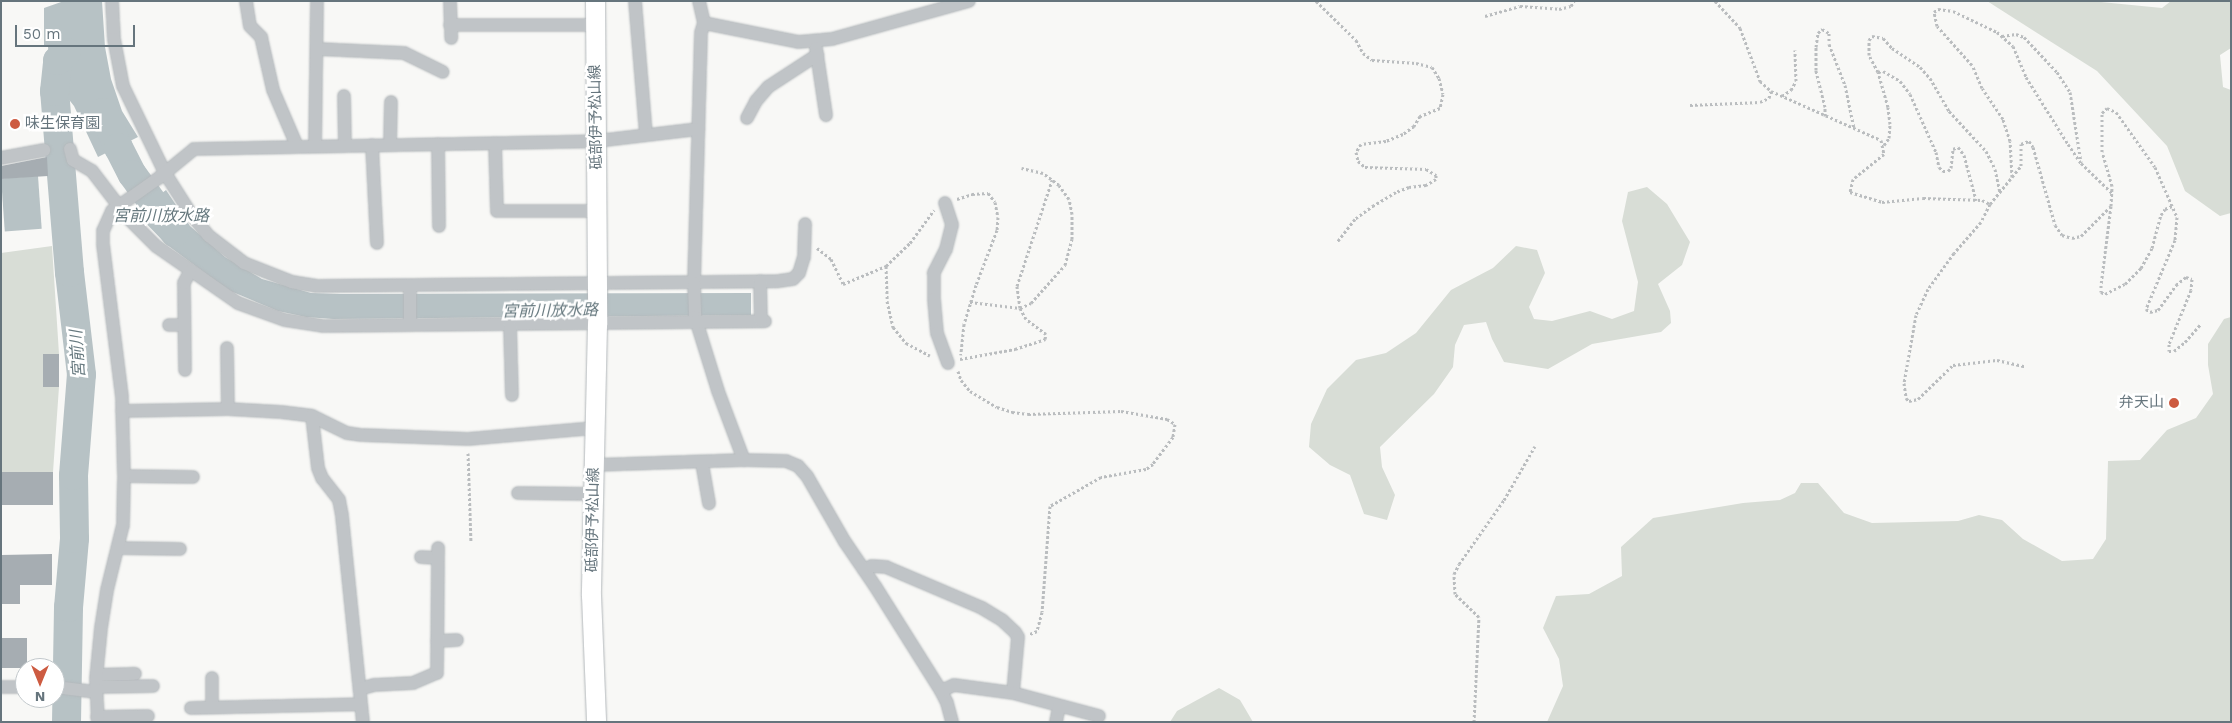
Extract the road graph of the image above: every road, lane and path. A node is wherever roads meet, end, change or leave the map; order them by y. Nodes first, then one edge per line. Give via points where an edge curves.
1 (112, 1) edge
2 (246, 1) edge
3 (318, 1) edge
4 (450, 1) edge
5 (595, 1) edge
6 (635, 1) edge
7 (699, 1) edge
8 (969, 1) edge
9 (1316, 1) edge
10 (1574, 1) edge
11 (1714, 1) edge
12 (956, 4) edge
13 (1485, 16) dead end
14 (704, 22) junction
15 (595, 25) junction
16 (2002, 36) junction
17 (814, 41) junction
18 (318, 49) junction
19 (1795, 50) dead end
20 (817, 55) junction
21 (443, 72) dead end
22 (1878, 72) junction
23 (1771, 91) junction
24 (344, 96) dead end
25 (1781, 96) junction
26 (391, 102) dead end
27 (1690, 105) dead end
28 (826, 115) dead end
29 (1825, 116) junction
30 (747, 118) dead end
31 (1854, 128) junction
32 (698, 129) junction
33 (646, 135) junction
34 (597, 141) junction
35 (495, 143) junction
36 (438, 144) junction
37 (372, 145) junction
38 (390, 145) junction
39 (297, 146) junction
40 (315, 146) junction
41 (345, 146) junction
42 (1884, 146) junction
43 (70, 149) dead end
44 (44, 150) dead end
45 (1, 158) edge
46 (2081, 163) junction
47 (1022, 168) dead end
48 (163, 175) junction
49 (2012, 178) junction
50 (1052, 180) junction
51 (2000, 192) junction
52 (2112, 194) junction
53 (1976, 200) junction
54 (945, 203) dead end
55 (122, 204) junction
56 (1990, 204) junction
57 (2111, 206) junction
58 (2172, 206) junction
59 (597, 210) junction
60 (805, 224) dead end
61 (439, 226) dead end
62 (1336, 242) dead end
63 (377, 243) dead end
64 (886, 266) dead end
65 (190, 271) junction
66 (760, 284) junction
67 (694, 285) junction
68 (597, 288) junction
69 (410, 289) junction
70 (970, 302) dead end
71 (1020, 308) junction
72 (696, 320) junction
73 (597, 321) junction
74 (410, 323) junction
75 (169, 325) dead end
76 (184, 325) junction
77 (510, 325) junction
78 (2200, 325) dead end
79 (227, 348) dead end
80 (948, 363) joint
81 (2024, 366) dead end
82 (185, 370) dead end
83 (512, 394) dead end
84 (228, 409) junction
85 (122, 411) junction
86 (312, 416) junction
87 (595, 428) junction
88 (468, 439) junction
89 (1535, 446) dead end
90 (744, 460) junction
91 (702, 463) junction
92 (594, 465) junction
93 (124, 476) junction
94 (193, 477) dead end
95 (518, 493) dead end
96 (593, 494) junction
97 (709, 503) dead end
98 (471, 542) dead end
99 (118, 548) junction
100 (180, 549) dead end
101 (420, 557) dead end
102 (864, 570) junction
103 (1018, 637) junction
104 (457, 640) dead end
105 (437, 641) junction
106 (135, 674) dead end
107 (212, 678) dead end
108 (96, 685) junction
109 (153, 686) dead end
110 (1, 687) edge
111 (15, 687) edge
112 (65, 688) edge
113 (360, 689) junction
114 (941, 691) junction
115 (1013, 692) junction
116 (361, 704) junction
117 (1059, 706) junction
118 (212, 707) junction
119 (191, 708) dead end
120 (148, 716) dead end
121 (1099, 716) dead end
122 (98, 719) edge
123 (363, 722) edge
124 (596, 722) edge
125 (952, 722) edge
126 (1056, 722) edge
127 (1474, 722) edge

1 - 48 street via 114,39 123,86
2 - 39 street via 250,26 260,37 273,90
3 - 18 street
4 - 15 street via 450,31
5 - 15 main road, 砥部伊予松山線
6 - 33 street
7 - 14 street
8 - 12 street
9 - 62 path via 1372,60 1432,67 1443,94 1440,108 1420,116 1404,134 1386,141 1361,144 1356,152 1358,161 1365,167 1426,169 1436,175 1436,179 1426,185 1396,192 1374,205 1355,219
10 - 13 path via 1570,6 1559,9 1520,6
11 - 23 path via 1740,28 1760,81
12 - 17 street via 832,39
14 - 17 street via 798,42
14 - 32 street
15 - 34 main road, 砥部伊予松山線
16 - 46 path via 2013,46 2026,78
16 - 46 path via 2016,34 2024,37 2057,72 2070,92
16 - 49 path via 1953,11 1934,12 1937,26 1972,65 1982,88 2004,119 2010,141
17 - 20 street
18 - 21 street via 404,53
18 - 40 street
19 - 25 path via 1796,82
20 - 28 street
20 - 30 street via 768,87
22 - 42 path via 1890,124 1889,138
22 - 51 path via 1868,56 1872,36 1883,38 1930,78 1949,111 1986,150 1995,169
22 - 53 path via 1883,71 1900,81 1910,94 1943,171 1948,172 1951,168 1953,150 1958,147 1964,154
23 - 25 path
23 - 27 path via 1769,98 1760,102
24 - 41 street
25 - 29 path
26 - 38 street
29 - 31 path
29 - 31 path via 1816,70 1818,33 1822,29 1829,33 1829,44 1845,86
31 - 42 path via 1881,140
32 - 33 street
32 - 67 street
33 - 34 street
34 - 35 street
34 - 59 main road, 砥部伊予松山線
35 - 36 street
35 - 59 street via 497,210
36 - 38 street
36 - 61 street
37 - 38 street
37 - 41 street
37 - 63 street
39 - 40 street
39 - 48 street via 194,150
40 - 41 street
42 - 53 path via 1884,154 1853,179 1850,192 1882,202 1923,198
43 - 55 street via 73,160 92,171
44 - 45 street
46 - 52 path
47 - 50 path via 1043,173
48 - 55 street
48 - 69 street via 209,236 244,263 267,274 316,286
49 - 51 path
49 - 57 path via 2020,166 2021,144 2028,141 2033,147 2055,225 2062,235 2072,238 2081,236
50 - 71 path via 1017,286
50 - 71 path via 1069,199 1072,239 1068,256 1065,266 1027,306
51 - 56 path
52 - 57 path
52 - 58 path via 2102,152 2102,112 2106,108 2116,112 2155,167
53 - 56 path
54 - 80 street via 952,225 946,249 934,273 934,299 938,333
55 - 65 street via 156,246
55 - 85 street via 107,218 103,244
56 - 81 path via 1981,222 1928,289 1916,315 1904,393 1909,401 1918,399 1944,371 1965,362 1997,360
57 - 58 path via 2101,285 2101,292 2105,294 2125,284 2141,268 2152,248 2162,215
58 - 78 path via 2177,217 2175,240 2146,309 2150,312 2158,310 2176,285 2186,278 2192,279 2169,351 2185,342
59 - 68 main road, 砥部伊予松山線
60 - 66 street via 804,257 799,273 793,279
64 - 80 path via 887,300 893,327 906,343
65 - 74 street via 238,303 285,320 323,326
65 - 76 street via 184,283
66 - 67 street
66 - 72 street via 762,319
67 - 68 street
67 - 72 street
68 - 69 street
68 - 73 main road, 砥部伊予松山線
69 - 74 street
70 - 71 path
71 - 103 path via 1026,319 1046,334 1045,339 955,362 961,380 970,391 1012,412 1140,413 1167,419 1174,424 1175,430 1174,437 1146,469 1101,477 1050,506 1040,624 1036,631
72 - 73 street
72 - 90 street
73 - 77 street
73 - 87 main road, 砥部伊予松山線
74 - 77 street
75 - 76 street
76 - 82 street
77 - 83 street
79 - 84 street
84 - 85 street
84 - 86 street
85 - 93 street
86 - 88 street via 347,432 362,435
86 - 113 street via 318,468 338,500 342,516
87 - 88 street
87 - 92 main road, 砥部伊予松山線
88 - 98 path
89 - 127 path via 1504,500 1454,574 1455,594 1479,617
90 - 91 street
90 - 102 street via 786,462 798,466
91 - 92 street
91 - 97 street
92 - 96 main road, 砥部伊予松山線
93 - 94 street
93 - 99 street via 123,526
95 - 96 street
96 - 124 main road, 砥部伊予松山線 via 591,595
99 - 100 street
99 - 108 street via 107,590
101 - 105 street via 438,553
102 - 103 street via 872,566 886,567 973,604 1002,620
102 - 114 street
103 - 115 street
104 - 105 street
105 - 113 street via 437,673 412,684 374,685
106 - 108 street
107 - 118 street
108 - 109 street
108 - 112 street
108 - 122 street
110 - 111 street
113 - 116 street
114 - 115 street via 954,685
114 - 125 street
115 - 117 street
116 - 118 street
116 - 123 street
117 - 121 street
117 - 126 street
118 - 119 street
120 - 122 street

